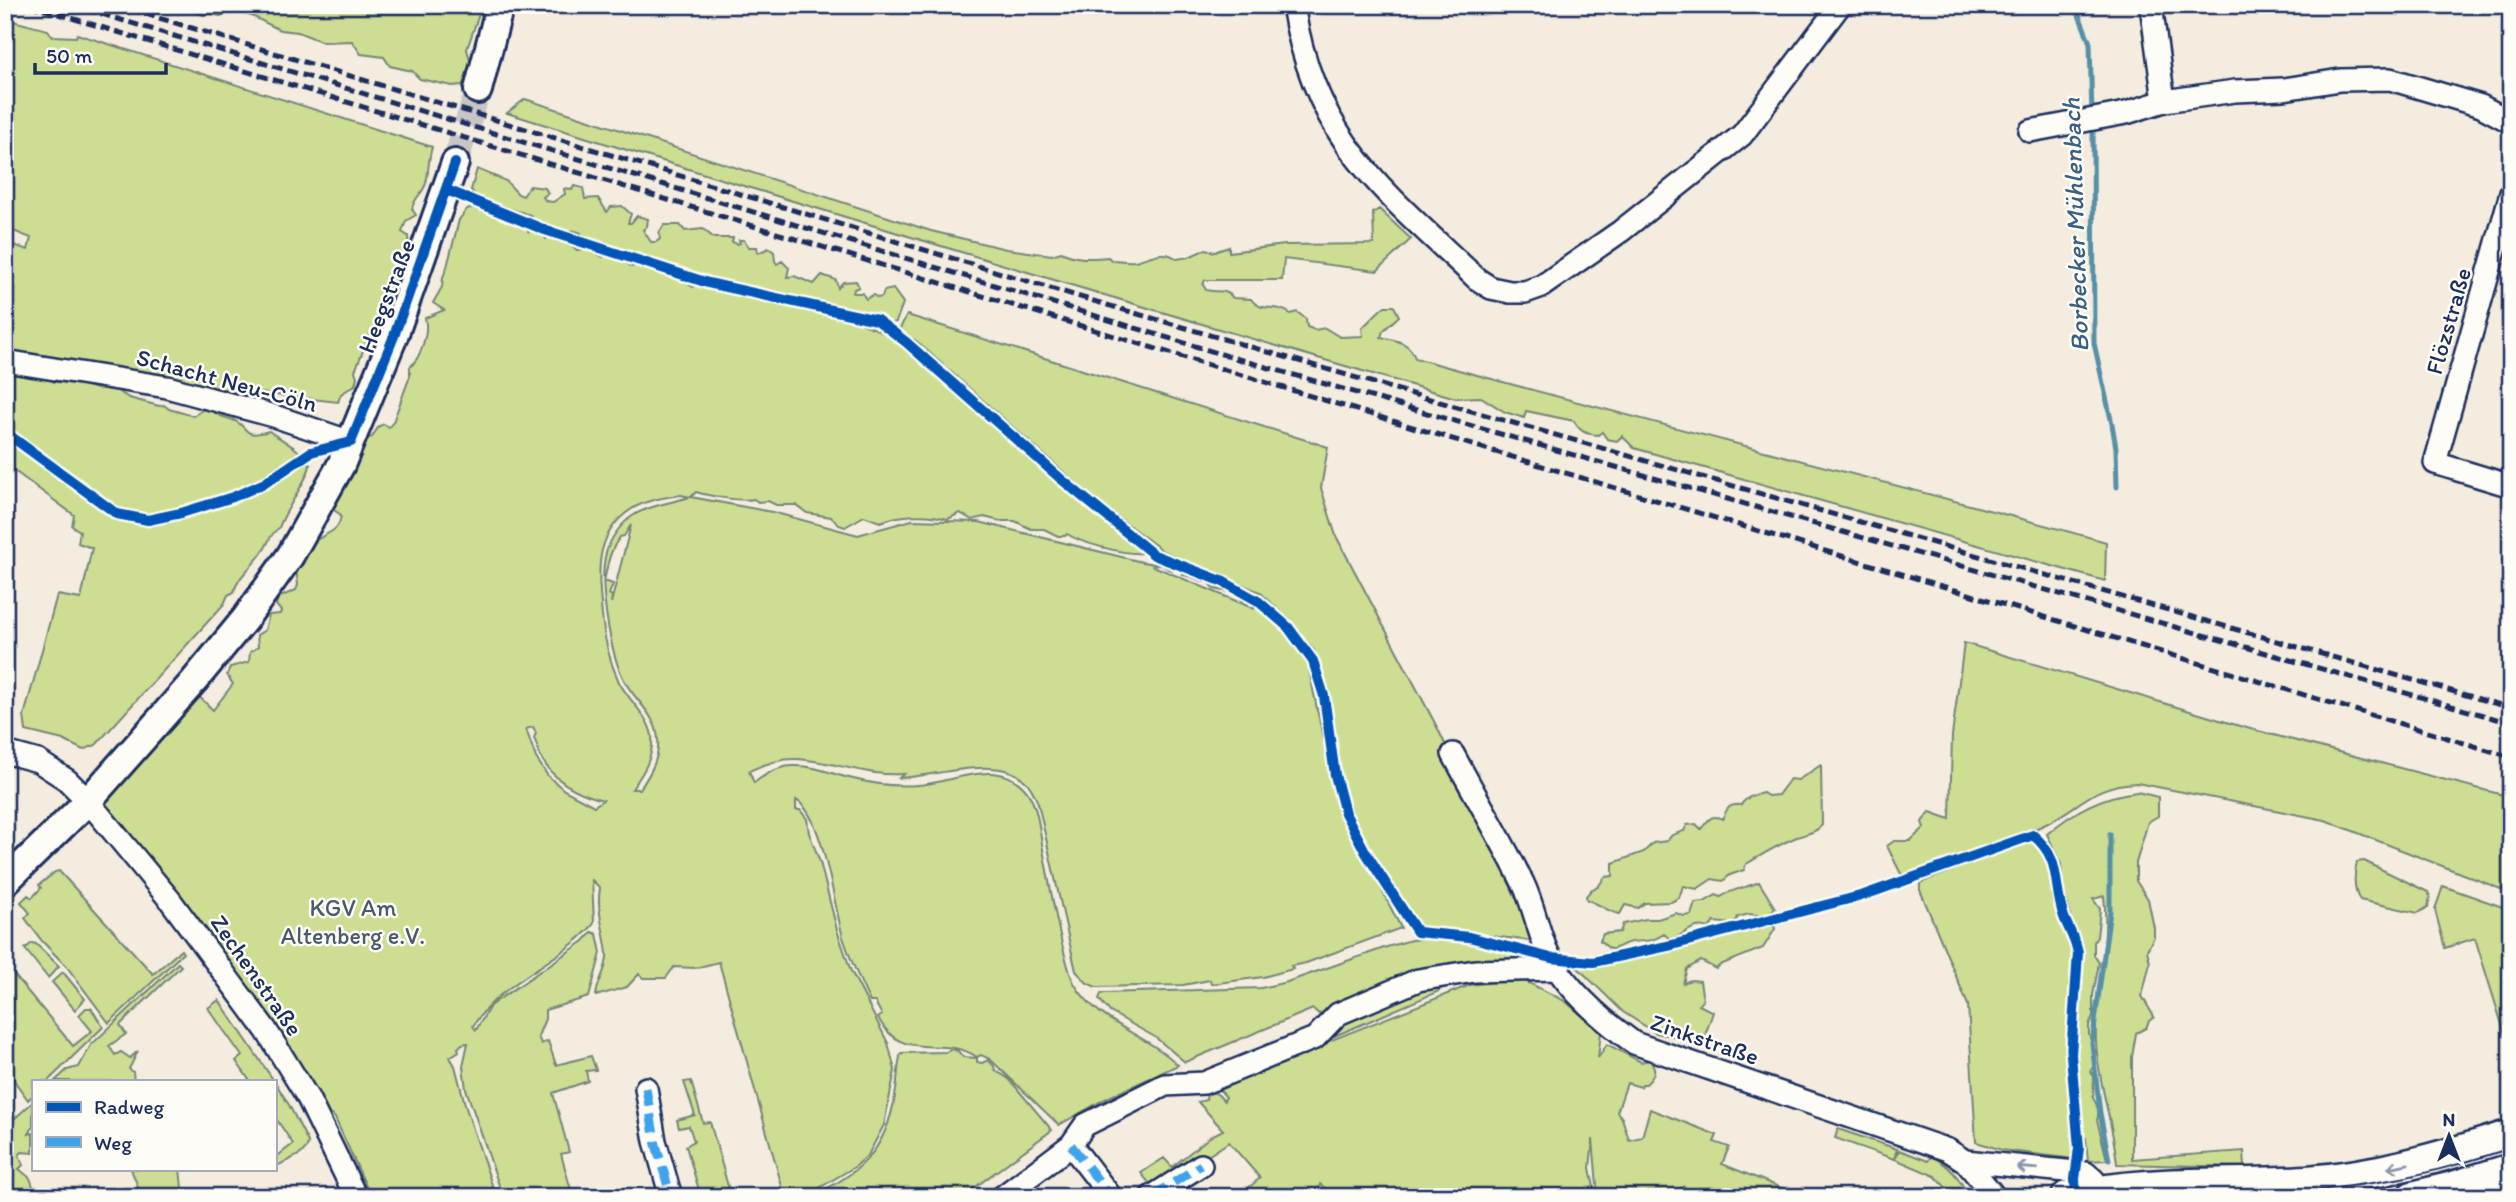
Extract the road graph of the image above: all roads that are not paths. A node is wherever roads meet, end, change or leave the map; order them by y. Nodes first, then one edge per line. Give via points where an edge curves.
1 (500, 5) edge
2 (1293, 5) edge
3 (1840, 5) edge
4 (2151, 5) edge
5 (478, 90) tunnel mouth
6 (2164, 101) junction
7 (2511, 122) edge
8 (2030, 131) dead end
9 (455, 163) tunnel mouth
10 (2511, 192) edge
11 (5, 361) edge
12 (351, 442) junction
13 (2511, 486) edge
14 (5, 752) edge
15 (1453, 754) dead end
16 (88, 801) junction
17 (5, 882) edge
18 (1559, 969) junction
19 (646, 1088) dead end
20 (2511, 1135) edge
21 (1071, 1145) junction
22 (1965, 1161) junction
23 (1201, 1165) dead end
24 (2511, 1169) edge
25 (2093, 1183) junction
26 (356, 1197) edge
27 (671, 1197) edge
28 (1002, 1197) edge
29 (1111, 1197) edge
30 (1151, 1197) edge
31 (1995, 1197) edge
32 (2067, 1197) edge
33 (2412, 1197) edge

1 - 5 street
2 - 3 street via 1317,95 1346,147 1379,187 1477,279 1510,292 1542,286 1621,231 1742,135
4 - 6 street
6 - 7 street via 2340,80 2390,79 2481,106
6 - 8 street
9 - 12 street, Heegstraße
10 - 13 street, Flözstraße via 2435,463
11 - 12 street, Schacht Neu-Cöln via 167,387
12 - 16 street, Heegstraße via 310,524 259,601
14 - 16 street, Zechenstraße via 50,767
15 - 18 street, Zinkstraße via 1528,894 1546,950
16 - 17 street, Heegstraße
16 - 26 street, Zechenstraße via 170,900 266,1030 308,1098
18 - 21 street via 1475,971 1418,980 1338,1014 1315,1038 1204,1083 1165,1085 1085,1125
18 - 22 street, Zinkstraße via 1590,1009 1634,1043 1948,1150
19 - 27 street
20 -> 25 main road via 2342,1177 2281,1182
21 - 28 street
21 - 29 street
25 -> 22 street, Zinkstraße
22 - 31 street, Zinkstraße
23 - 30 street
24 - 33 main road
25 - 32 main road

